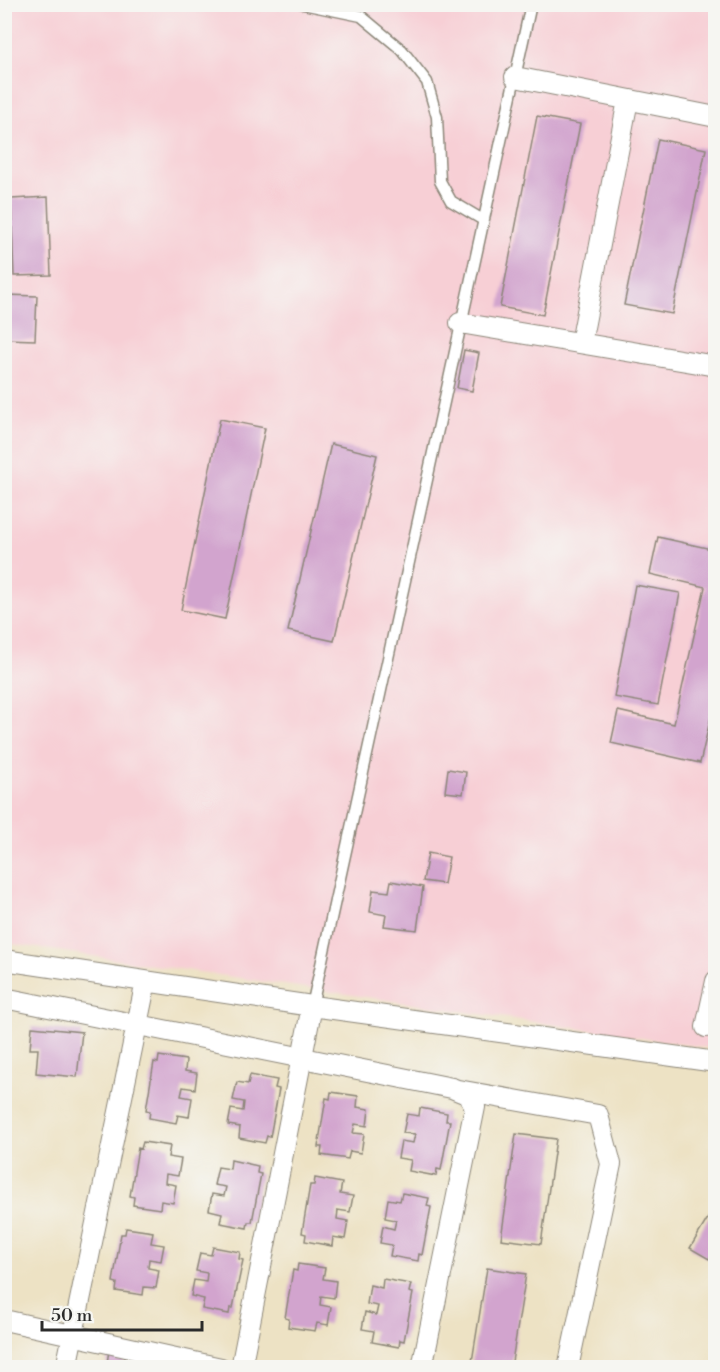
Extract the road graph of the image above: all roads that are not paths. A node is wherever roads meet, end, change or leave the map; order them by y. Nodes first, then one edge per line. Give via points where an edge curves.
1 (303, 4) edge
2 (531, 4) edge
3 (514, 77) junction
4 (628, 100) junction
5 (716, 117) edge
6 (483, 220) junction
7 (460, 323) junction
8 (581, 344) junction
9 (716, 366) edge
10 (4, 960) edge
11 (146, 981) junction
12 (716, 981) edge
13 (4, 998) edge
14 (312, 1006) junction
15 (136, 1026) junction
16 (706, 1027) dead end
17 (302, 1059) junction
18 (716, 1062) edge
19 (452, 1088) junction
20 (4, 1320) edge
21 (72, 1336) junction
22 (66, 1368) edge
23 (220, 1368) edge
24 (241, 1368) edge
25 (422, 1368) edge
26 (568, 1368) edge

1 - 6 lane via 361,16 402,50 427,82 437,117 440,181 451,201
2 - 3 lane
3 - 4 street
3 - 6 lane
4 - 5 street
4 - 8 street
6 - 7 lane
7 - 8 street
7 - 14 lane
8 - 9 street
10 - 11 street
11 - 14 street
11 - 15 street
12 - 16 street
13 - 15 street
14 - 17 street
14 - 18 street
15 - 17 street
15 - 21 street
17 - 19 street
17 - 24 street
19 - 25 street via 469,1095 475,1107
19 - 26 street via 598,1115 611,1164
20 - 21 street
21 - 22 street
21 - 23 street

